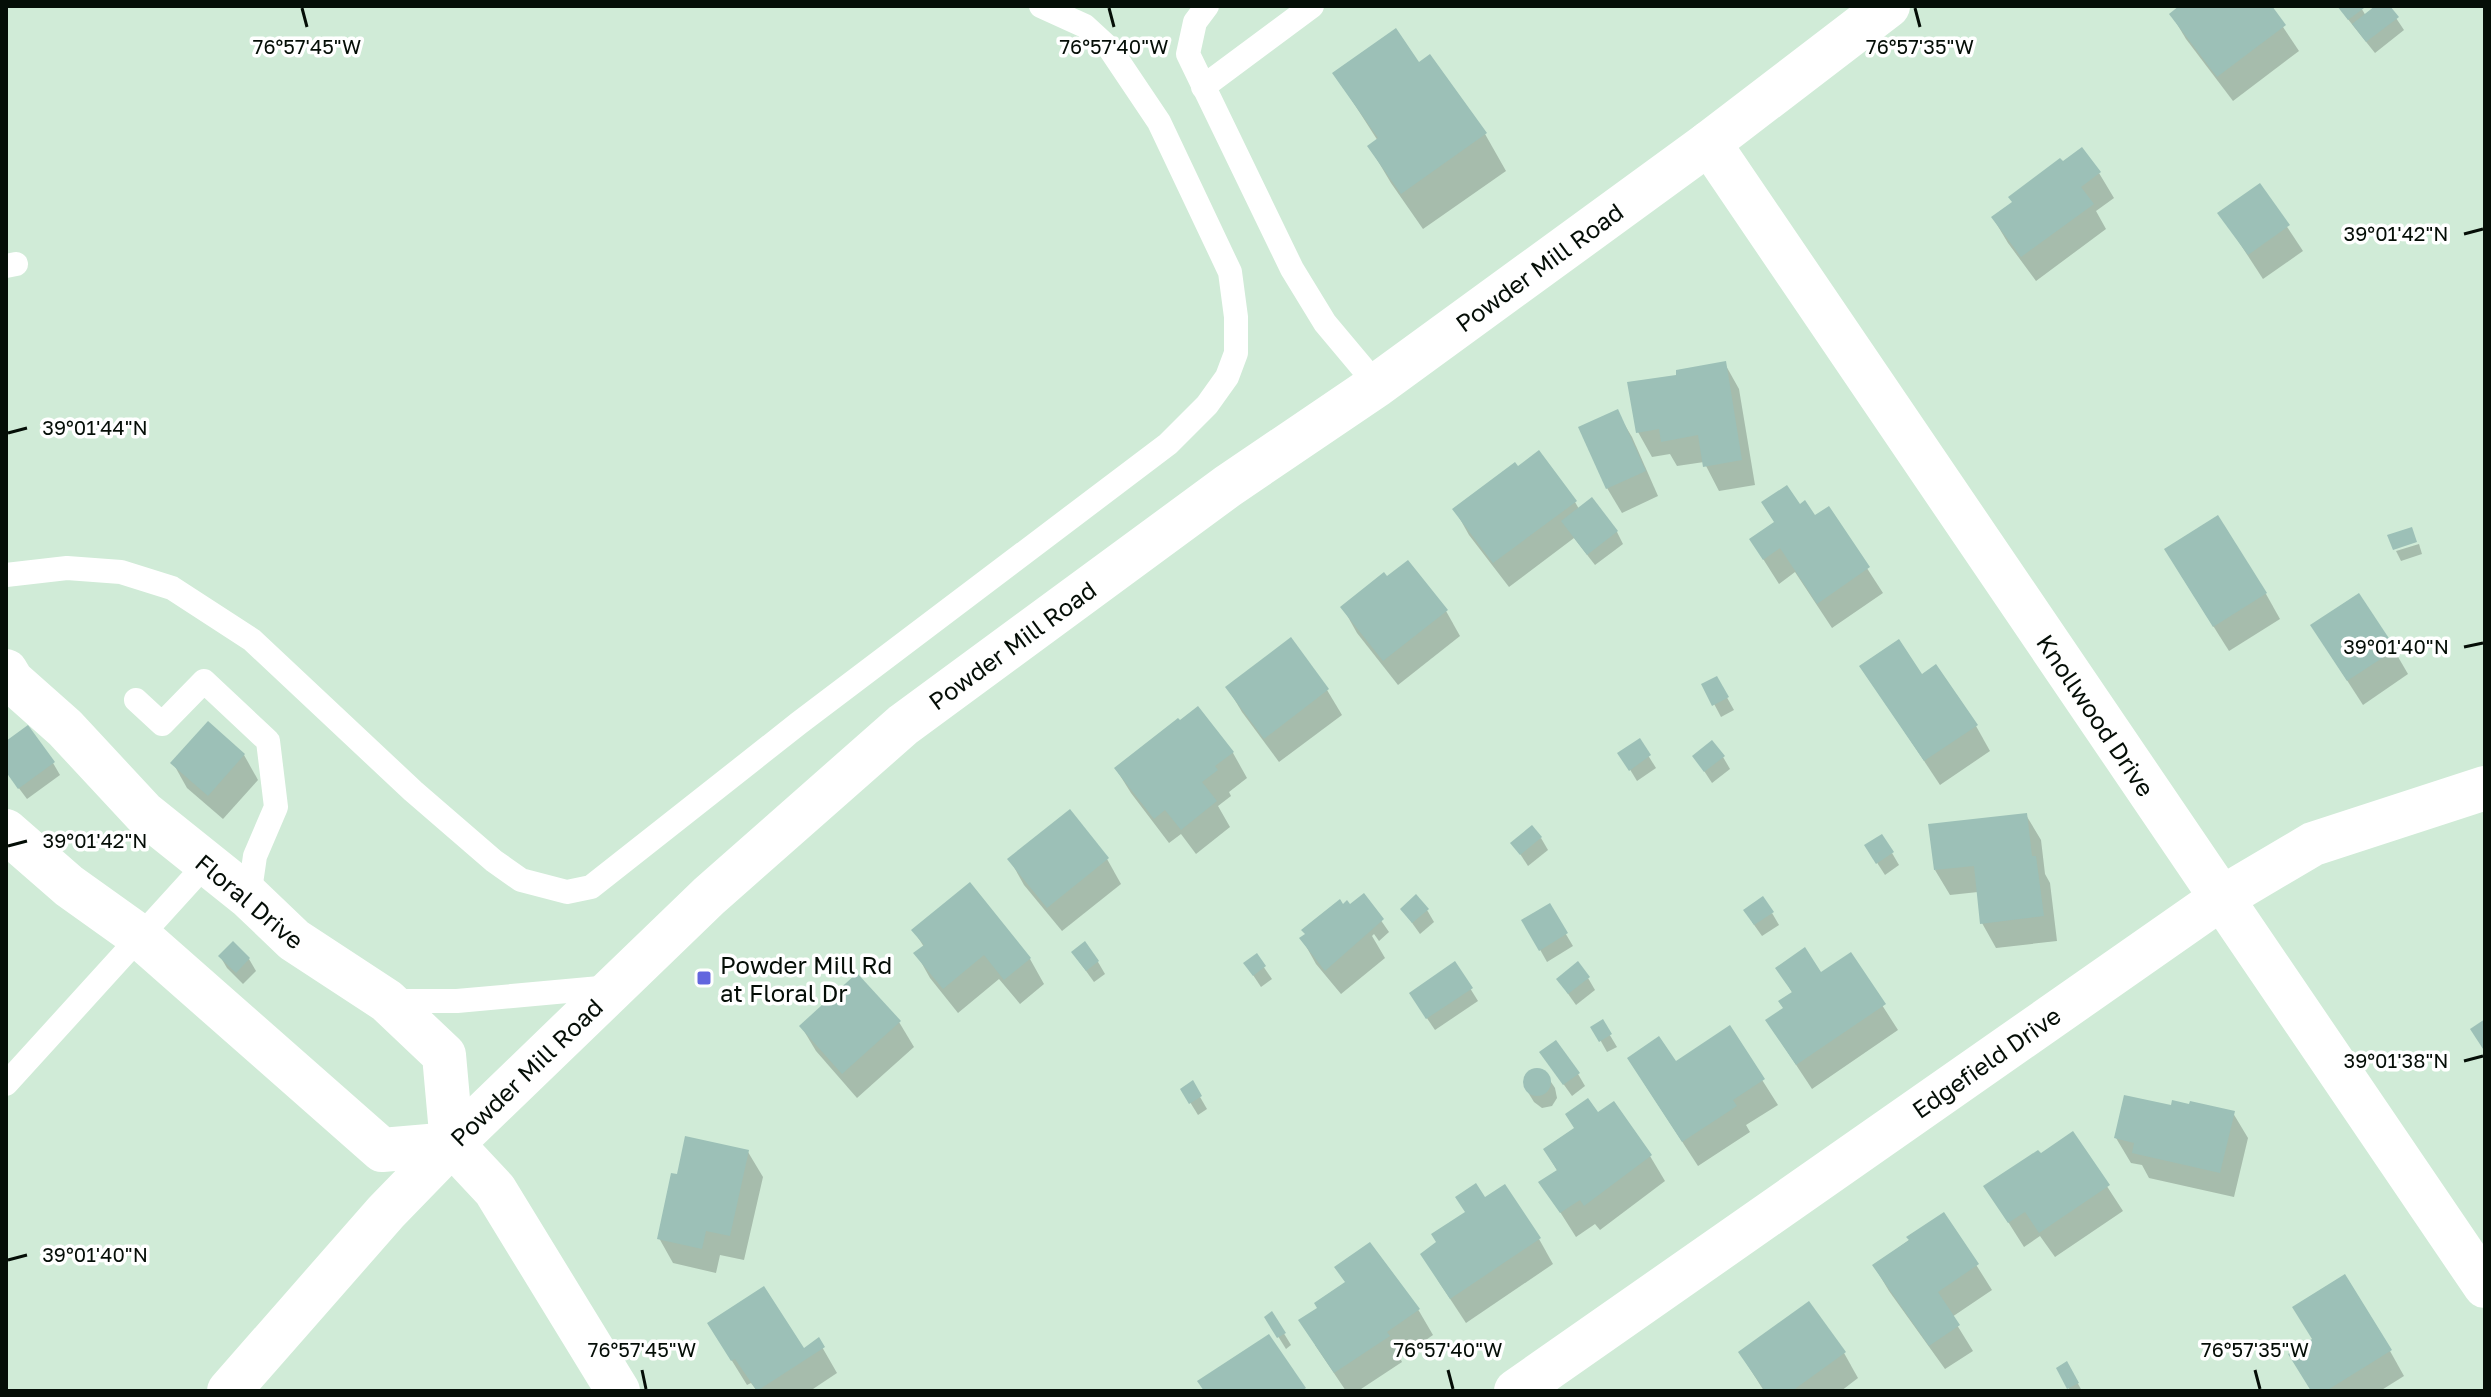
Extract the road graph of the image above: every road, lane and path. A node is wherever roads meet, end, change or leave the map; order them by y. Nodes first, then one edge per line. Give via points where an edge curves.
1 (1041, 6) edge
2 (1207, 6) edge
3 (1888, 6) edge
4 (1295, 10) edge
5 (1203, 87) junction
6 (1709, 143) junction
7 (1377, 385) junction
8 (6, 575) edge
9 (6, 671) edge
10 (136, 700) dead end
11 (2485, 788) edge
12 (6, 831) edge
13 (206, 864) junction
14 (249, 897) junction
15 (2220, 899) junction
16 (139, 936) junction
17 (614, 987) junction
18 (387, 1001) junction
19 (6, 1084) edge
20 (452, 1144) junction
21 (2485, 1286) edge
22 (229, 1391) edge
23 (618, 1391) edge
24 (1516, 1391) edge

1 - 8 lane via 1085,26 1110,49 1159,122 1230,272 1236,353 1227,377 1168,444 591,887 567,892 521,880 494,861 252,640 172,588 121,572 67,568
2 - 5 lane via 1195,22 1188,54
3 - 6 street, Powder Mill Road
4 - 5 lane
5 - 7 lane via 1292,269 1325,323
6 - 7 street, Powder Mill Road
6 - 15 street, Knollwood Drive
7 - 17 street, Powder Mill Road via 1228,486 903,725
9 - 13 street, Floral Drive via 144,813
10 - 14 lane via 162,724 204,681 268,741 276,807 255,856
11 - 15 street, Edgefield Drive via 2313,844
12 - 16 street via 69,886
13 - 14 street, Floral Drive
13 - 16 lane
14 - 18 street, Floral Drive via 294,940
15 - 21 street, Knollwood Drive
15 - 24 street, Edgefield Drive
16 - 19 lane
16 - 20 street via 382,1150
17 - 18 lane via 457,1001
17 - 20 street, Powder Mill Road
18 - 20 street, Floral Drive via 444,1055
20 - 22 street, Powder Mill Road
20 - 23 street via 495,1190

